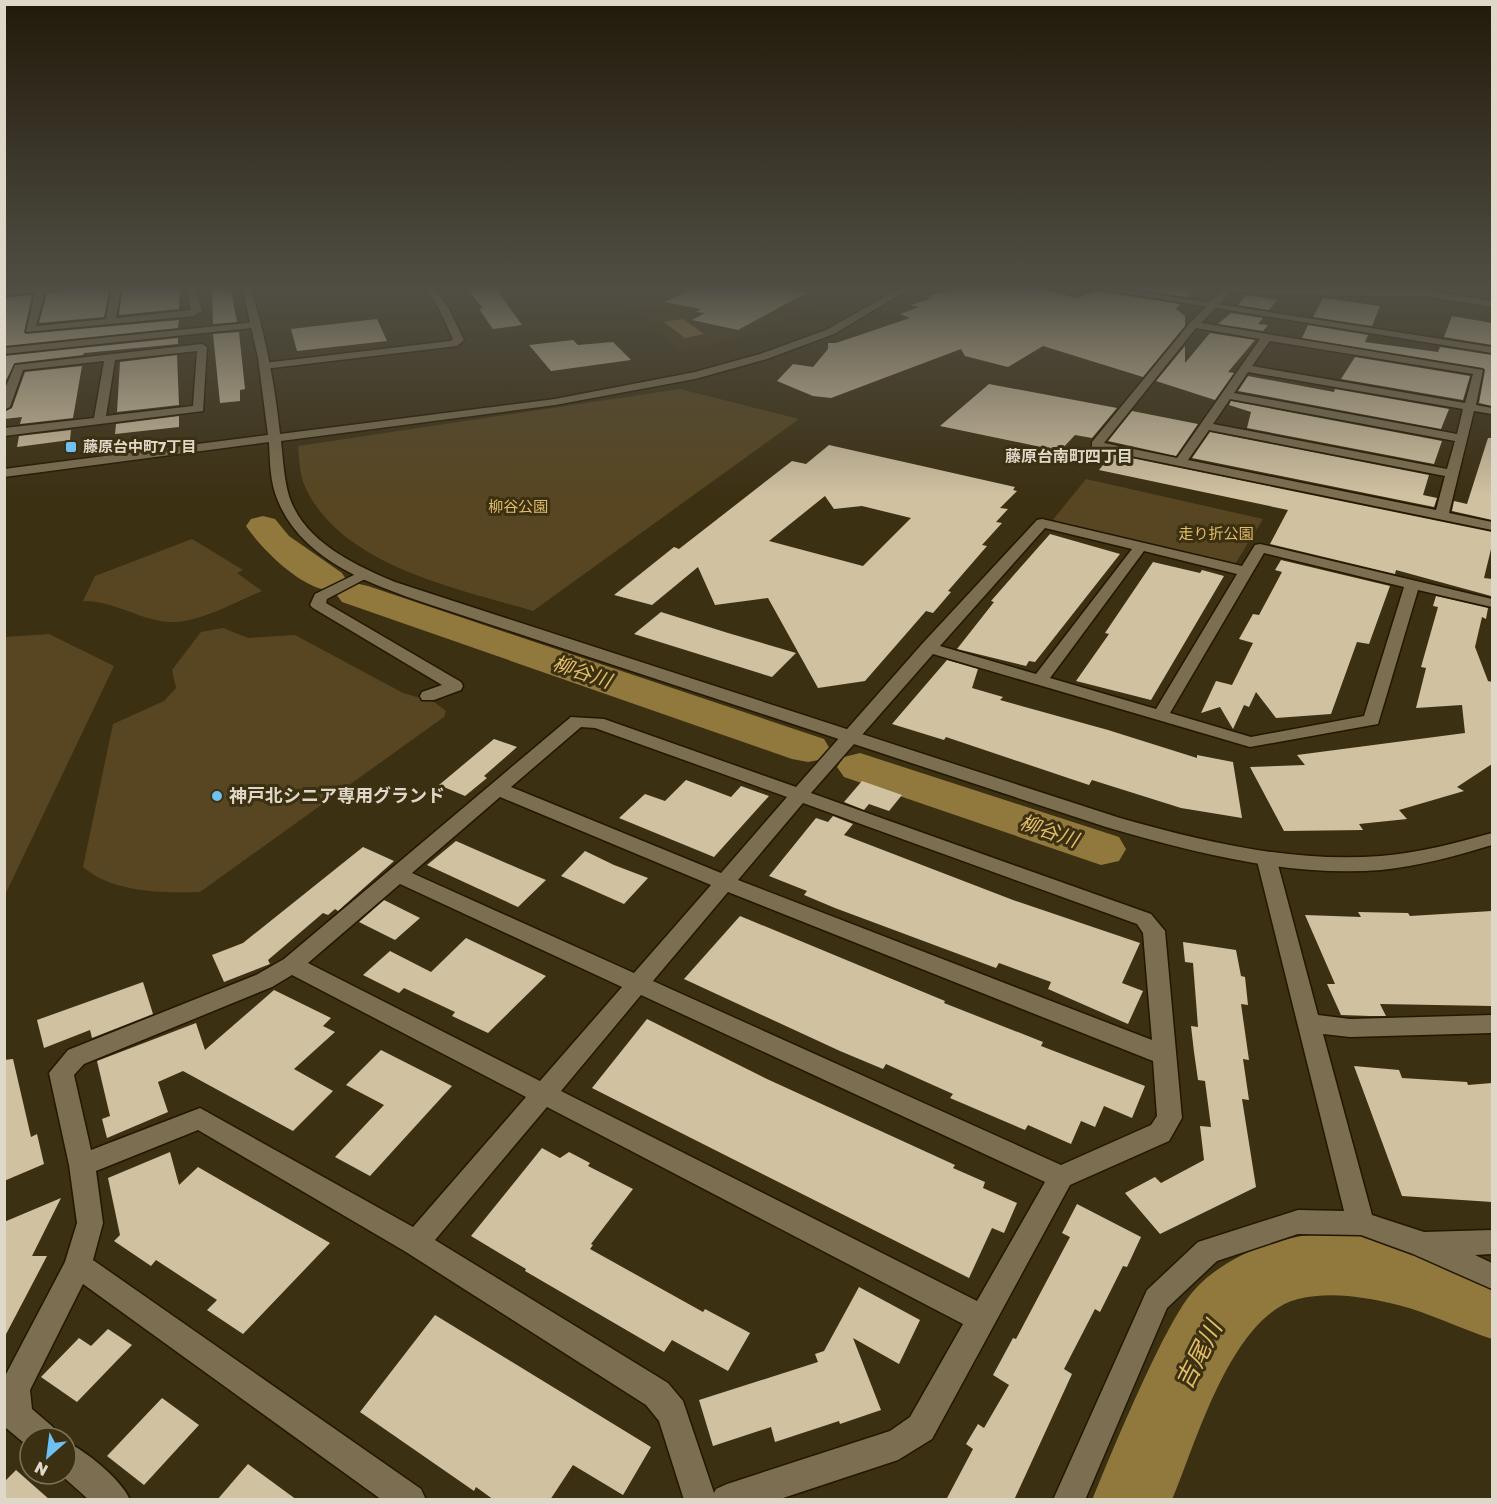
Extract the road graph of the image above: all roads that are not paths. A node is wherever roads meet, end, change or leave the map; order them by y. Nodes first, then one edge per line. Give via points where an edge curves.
1 (117, 356) edge
2 (202, 356) edge
3 (262, 356) edge
4 (348, 356) edge
5 (730, 356) edge
6 (760, 356) edge
7 (1169, 356) edge
8 (1254, 356) edge
9 (1380, 356) edge
10 (110, 357) junction
11 (264, 366) junction
12 (1245, 368) junction
13 (1227, 395) junction
14 (4, 407) edge
15 (1470, 407) junction
16 (1492, 411) edge
17 (99, 421) junction
18 (1206, 426) junction
19 (4, 432) edge
20 (275, 434) junction
21 (1463, 439) junction
22 (4, 462) edge
23 (1180, 463) junction
24 (4, 473) edge
25 (1453, 474) junction
26 (1442, 516) junction
27 (1492, 526) edge
28 (1140, 547) junction
29 (1244, 571) junction
30 (364, 574) junction
31 (1412, 584) junction
32 (1492, 603) edge
33 (928, 647) junction
34 (1040, 680) junction
35 (428, 696) dead end
36 (1160, 716) junction
37 (849, 737) junction
38 (498, 789) junction
39 (798, 796) junction
40 (1492, 839) edge
41 (1267, 861) junction
42 (398, 875) junction
43 (724, 882) junction
44 (292, 965) junction
45 (637, 984) junction
46 (1311, 1023) junction
47 (1492, 1024) edge
48 (1166, 1056) junction
49 (543, 1094) junction
50 (82, 1165) junction
51 (1061, 1177) junction
52 (1361, 1223) junction
53 (1492, 1242) edge
54 (416, 1243) junction
55 (1421, 1244) junction
56 (78, 1265) junction
57 (1492, 1276) edge
58 (983, 1319) junction
59 (28, 1426) edge
60 (78, 1468) edge
61 (114, 1500) edge
62 (410, 1500) edge
63 (700, 1500) edge
64 (727, 1500) edge
65 (1069, 1500) edge

1 - 10 street
2 - 17 street via 199,409
3 - 11 street
4 - 11 street
5 - 20 street via 566,391
6 - 20 street via 704,372 555,402
7 - 23 street via 1096,445
8 - 12 street
9 - 15 street via 1479,372
10 - 14 street via 19,367
10 - 17 street
11 - 20 street
12 - 13 street
12 - 15 street
13 - 18 street
13 - 21 street
15 - 16 street
15 - 21 street
17 - 19 street
18 - 23 street
18 - 25 street
20 - 22 street
20 - 24 street
20 - 30 street via 284,502 323,548
21 - 25 street
23 - 26 street
25 - 26 street
26 - 27 street
28 - 29 street
28 - 33 street via 1042,523
28 - 34 street
29 - 31 street via 1260,548
29 - 36 street
30 - 35 street via 320,597 318,605 455,686
30 - 37 street via 419,596
31 - 32 street
31 - 36 street via 1372,720 1250,741
33 - 34 street
33 - 37 street
34 - 36 street
37 - 39 street
37 - 41 street via 1156,837
38 - 39 street via 577,722 598,723
38 - 42 street
38 - 43 street
39 - 43 street
39 - 48 street via 1143,919 1154,931
40 - 41 street via 1421,859 1325,865
41 - 46 street
42 - 44 street
42 - 45 street
43 - 45 street
43 - 48 street
44 - 49 street
44 - 50 street via 264,981 76,1057 61,1073
45 - 49 street
45 - 51 street
46 - 47 street via 1350,1028
46 - 52 street
48 - 51 street via 1170,1118 1160,1133
49 - 54 street
49 - 58 street
50 - 54 street via 200,1118
50 - 56 street via 90,1223
51 - 58 street
52 - 55 street
52 - 65 street via 1298,1222 1208,1251 1157,1299
53 - 55 street
54 - 63 street via 657,1394 672,1412
55 - 57 street
56 - 59 street via 15,1389 17,1417
56 - 62 street
58 - 64 street via 921,1428 898,1444
60 - 61 street

